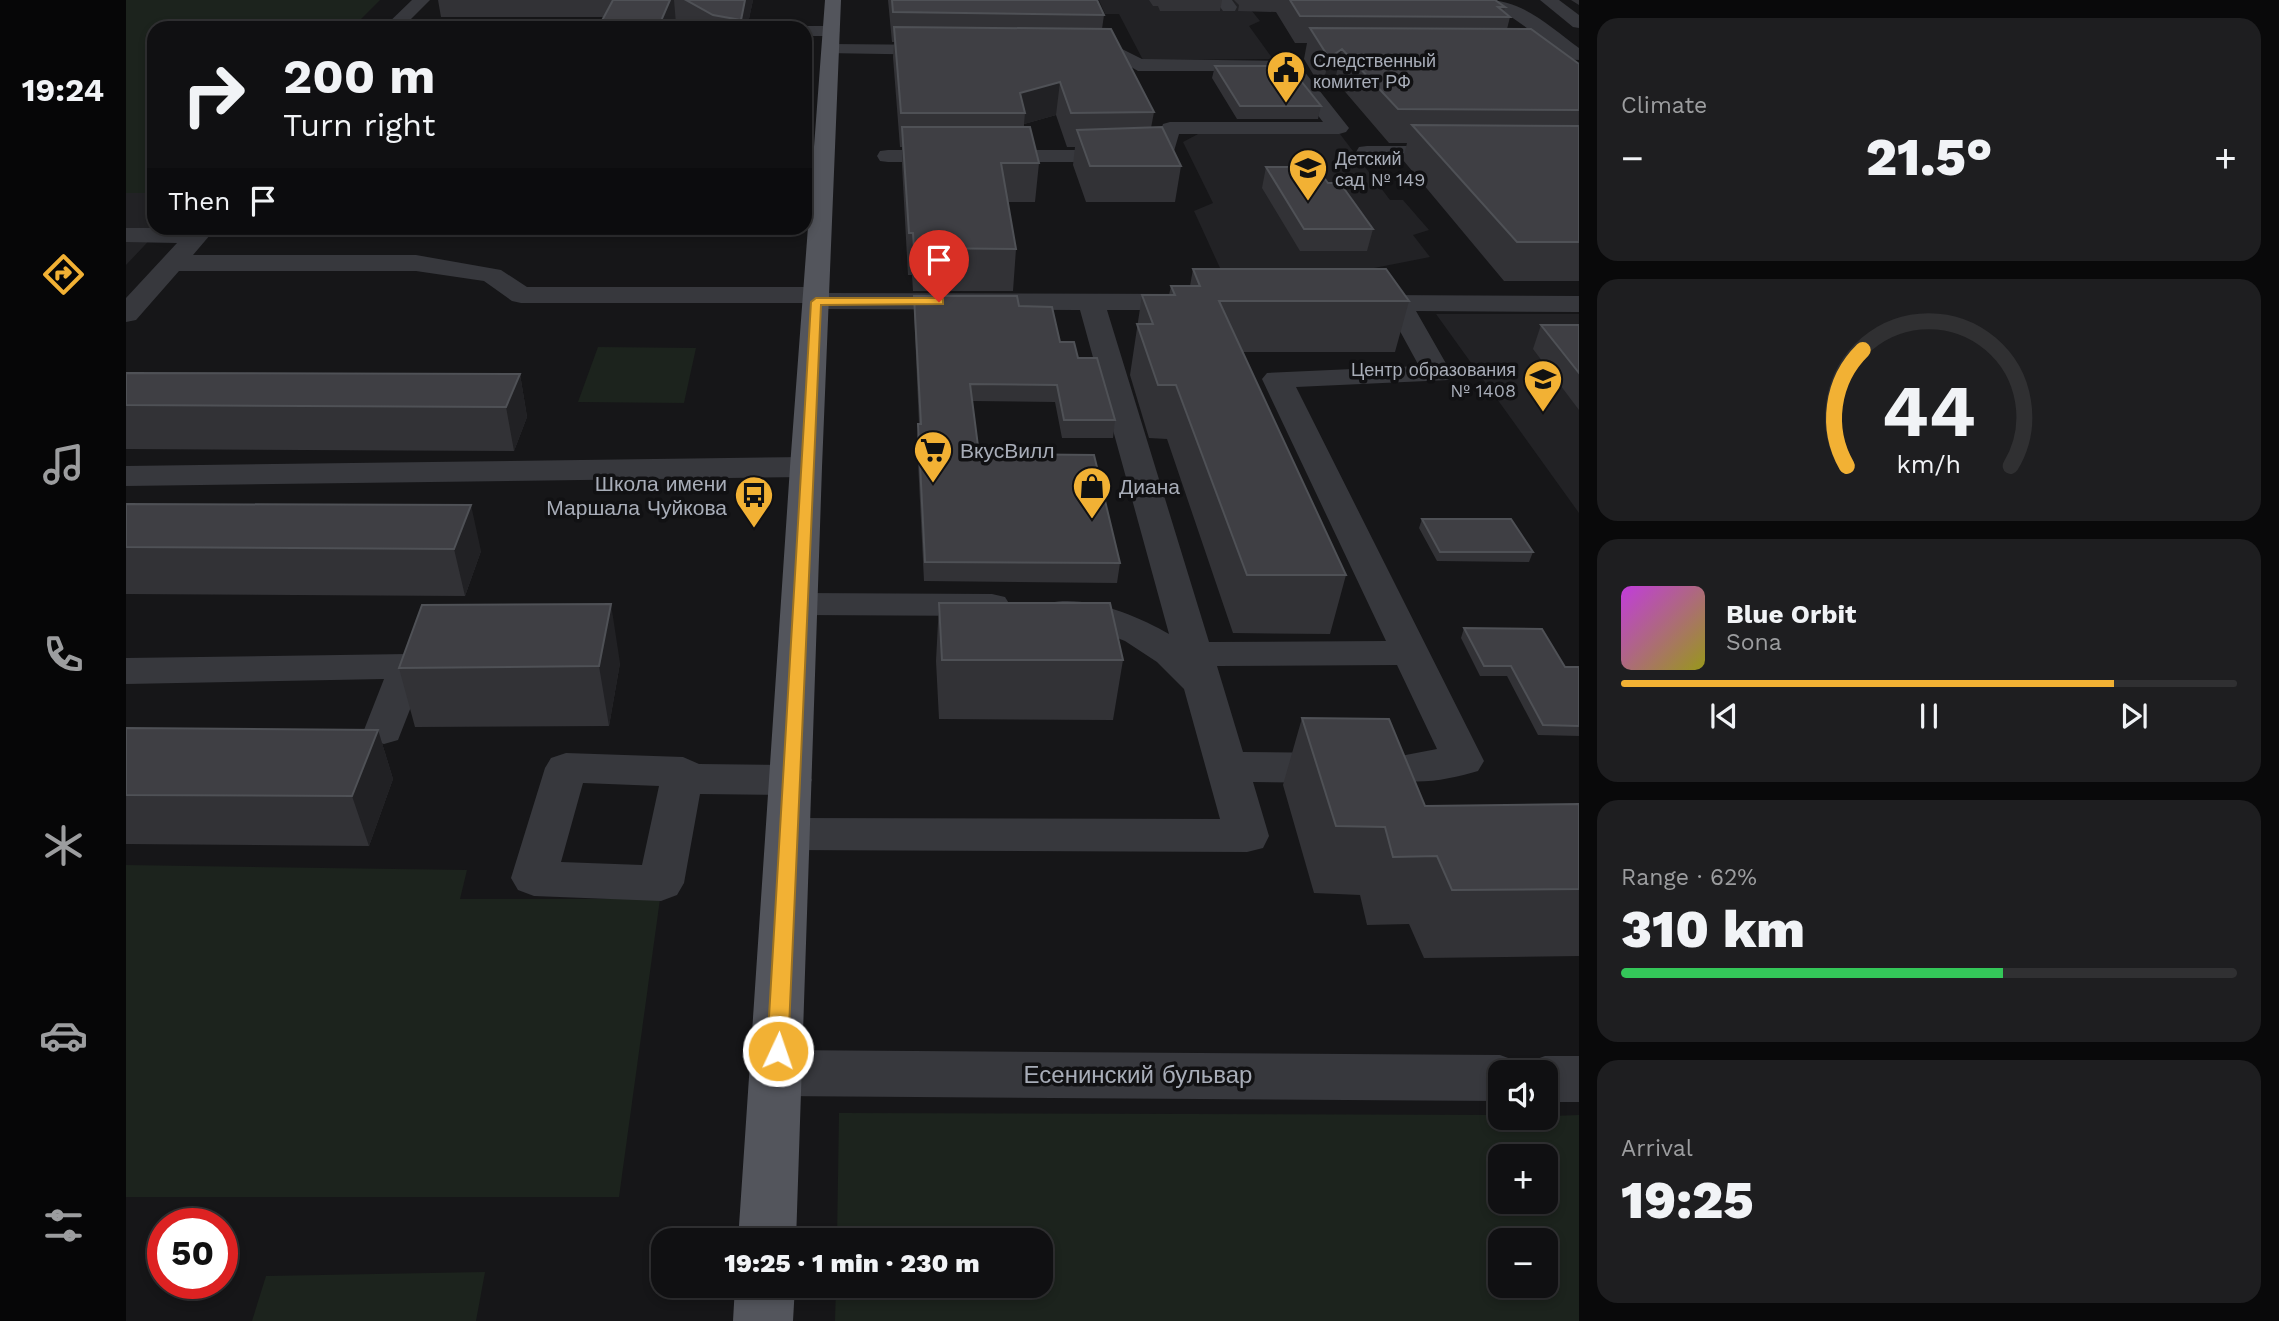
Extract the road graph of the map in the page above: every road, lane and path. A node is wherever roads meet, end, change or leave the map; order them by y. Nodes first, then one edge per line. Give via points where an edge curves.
1 (422, 0) edge
2 (833, 0) edge
3 (1494, 0) edge
4 (1548, 0) edge
5 (400, 21) edge
6 (1579, 23) edge
7 (822, 37) edge
8 (966, 50) edge
9 (1574, 50) edge
10 (1057, 51) edge
11 (1307, 51) edge
12 (1489, 52) edge
13 (1289, 65) junction
14 (1367, 152) dead end
15 (1481, 152) edge
16 (888, 156) dead end
17 (814, 181) edge
18 (813, 224) edge
19 (147, 234) edge
20 (126, 235) edge
21 (197, 235) edge
22 (172, 264) junction
23 (816, 298) junction
24 (1091, 302) junction
25 (1225, 302) edge
26 (1358, 303) edge
27 (1398, 303) junction
28 (1579, 304) edge
29 (126, 314) edge
30 (806, 467) junction
31 (126, 476) edge
32 (801, 604) junction
33 (1410, 653) junction
34 (1198, 670) junction
35 (126, 671) edge
36 (384, 730) dead end
37 (1226, 767) junction
38 (682, 779) dead end
39 (791, 780) junction
40 (788, 834) junction
41 (776, 1073) junction
42 (1488, 1078) edge
43 (1558, 1079) edge
44 (1579, 1079) edge
45 (768, 1228) edge
46 (764, 1298) edge
47 (763, 1321) edge

1 - 5 street
2 - 7 main road
3 - 9 street
4 - 6 street
7 - 8 street
7 - 17 main road
9 - 12 street
10 - 13 street via 1118,52 1138,65
11 - 13 street via 1281,51
13 - 16 street via 1339,128 1170,128 1164,153 1138,156
14 - 15 street
17 - 18 main road
18 - 23 main road
19 - 20 street
21 - 22 street
22 - 23 street via 416,263 492,275 521,295
22 - 29 street
23 - 24 street
23 - 30 main road
24 - 25 street
24 - 34 street
26 - 27 street
27 - 28 street
27 - 33 street via 1438,374 1277,379
30 - 31 street
30 - 32 main road
32 - 34 street via 1014,605 1094,615 1148,635
32 - 39 main road
33 - 34 street
33 - 37 street via 1463,761 1412,784
34 - 37 street
35 - 36 street via 408,666
37 - 40 street via 1247,836
38 - 39 street
39 - 40 main road
40 - 41 main road
41 - 42 street, Есенинский бульвар
41 - 45 main road
43 - 44 street
46 - 47 main road

